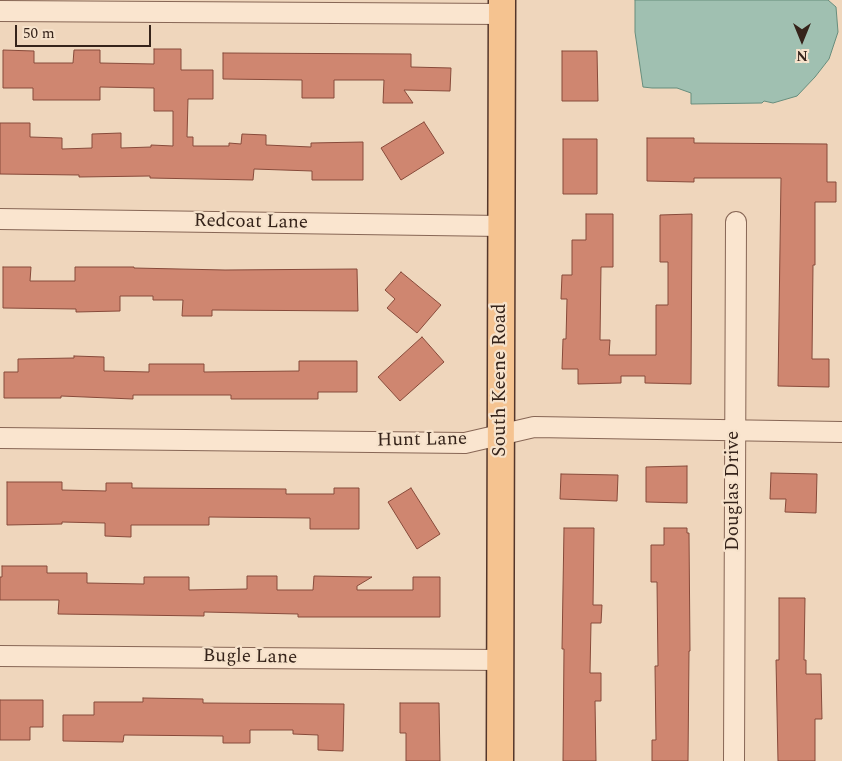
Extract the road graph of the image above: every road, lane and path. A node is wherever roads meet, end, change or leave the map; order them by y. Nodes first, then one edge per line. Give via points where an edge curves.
1 (502, 7) edge
2 (0, 11) edge
3 (0, 219) edge
4 (736, 222) dead end
5 (501, 226) junction
6 (734, 431) junction
7 (842, 432) edge
8 (501, 435) junction
9 (0, 438) edge
10 (0, 656) edge
11 (500, 660) junction
12 (500, 761) edge
13 (734, 761) edge

1 - 2 street
1 - 5 main road, South Keene Road
3 - 5 street, Redcoat Lane
4 - 6 street, Douglas Drive
5 - 8 main road, South Keene Road
6 - 7 street, Hunt Lane
6 - 8 street, Hunt Lane via 534,427
6 - 13 street, Douglas Drive
8 - 9 street, Hunt Lane via 465,443
8 - 11 main road, South Keene Road
10 - 11 street, Bugle Lane
11 - 12 main road, South Keene Road

